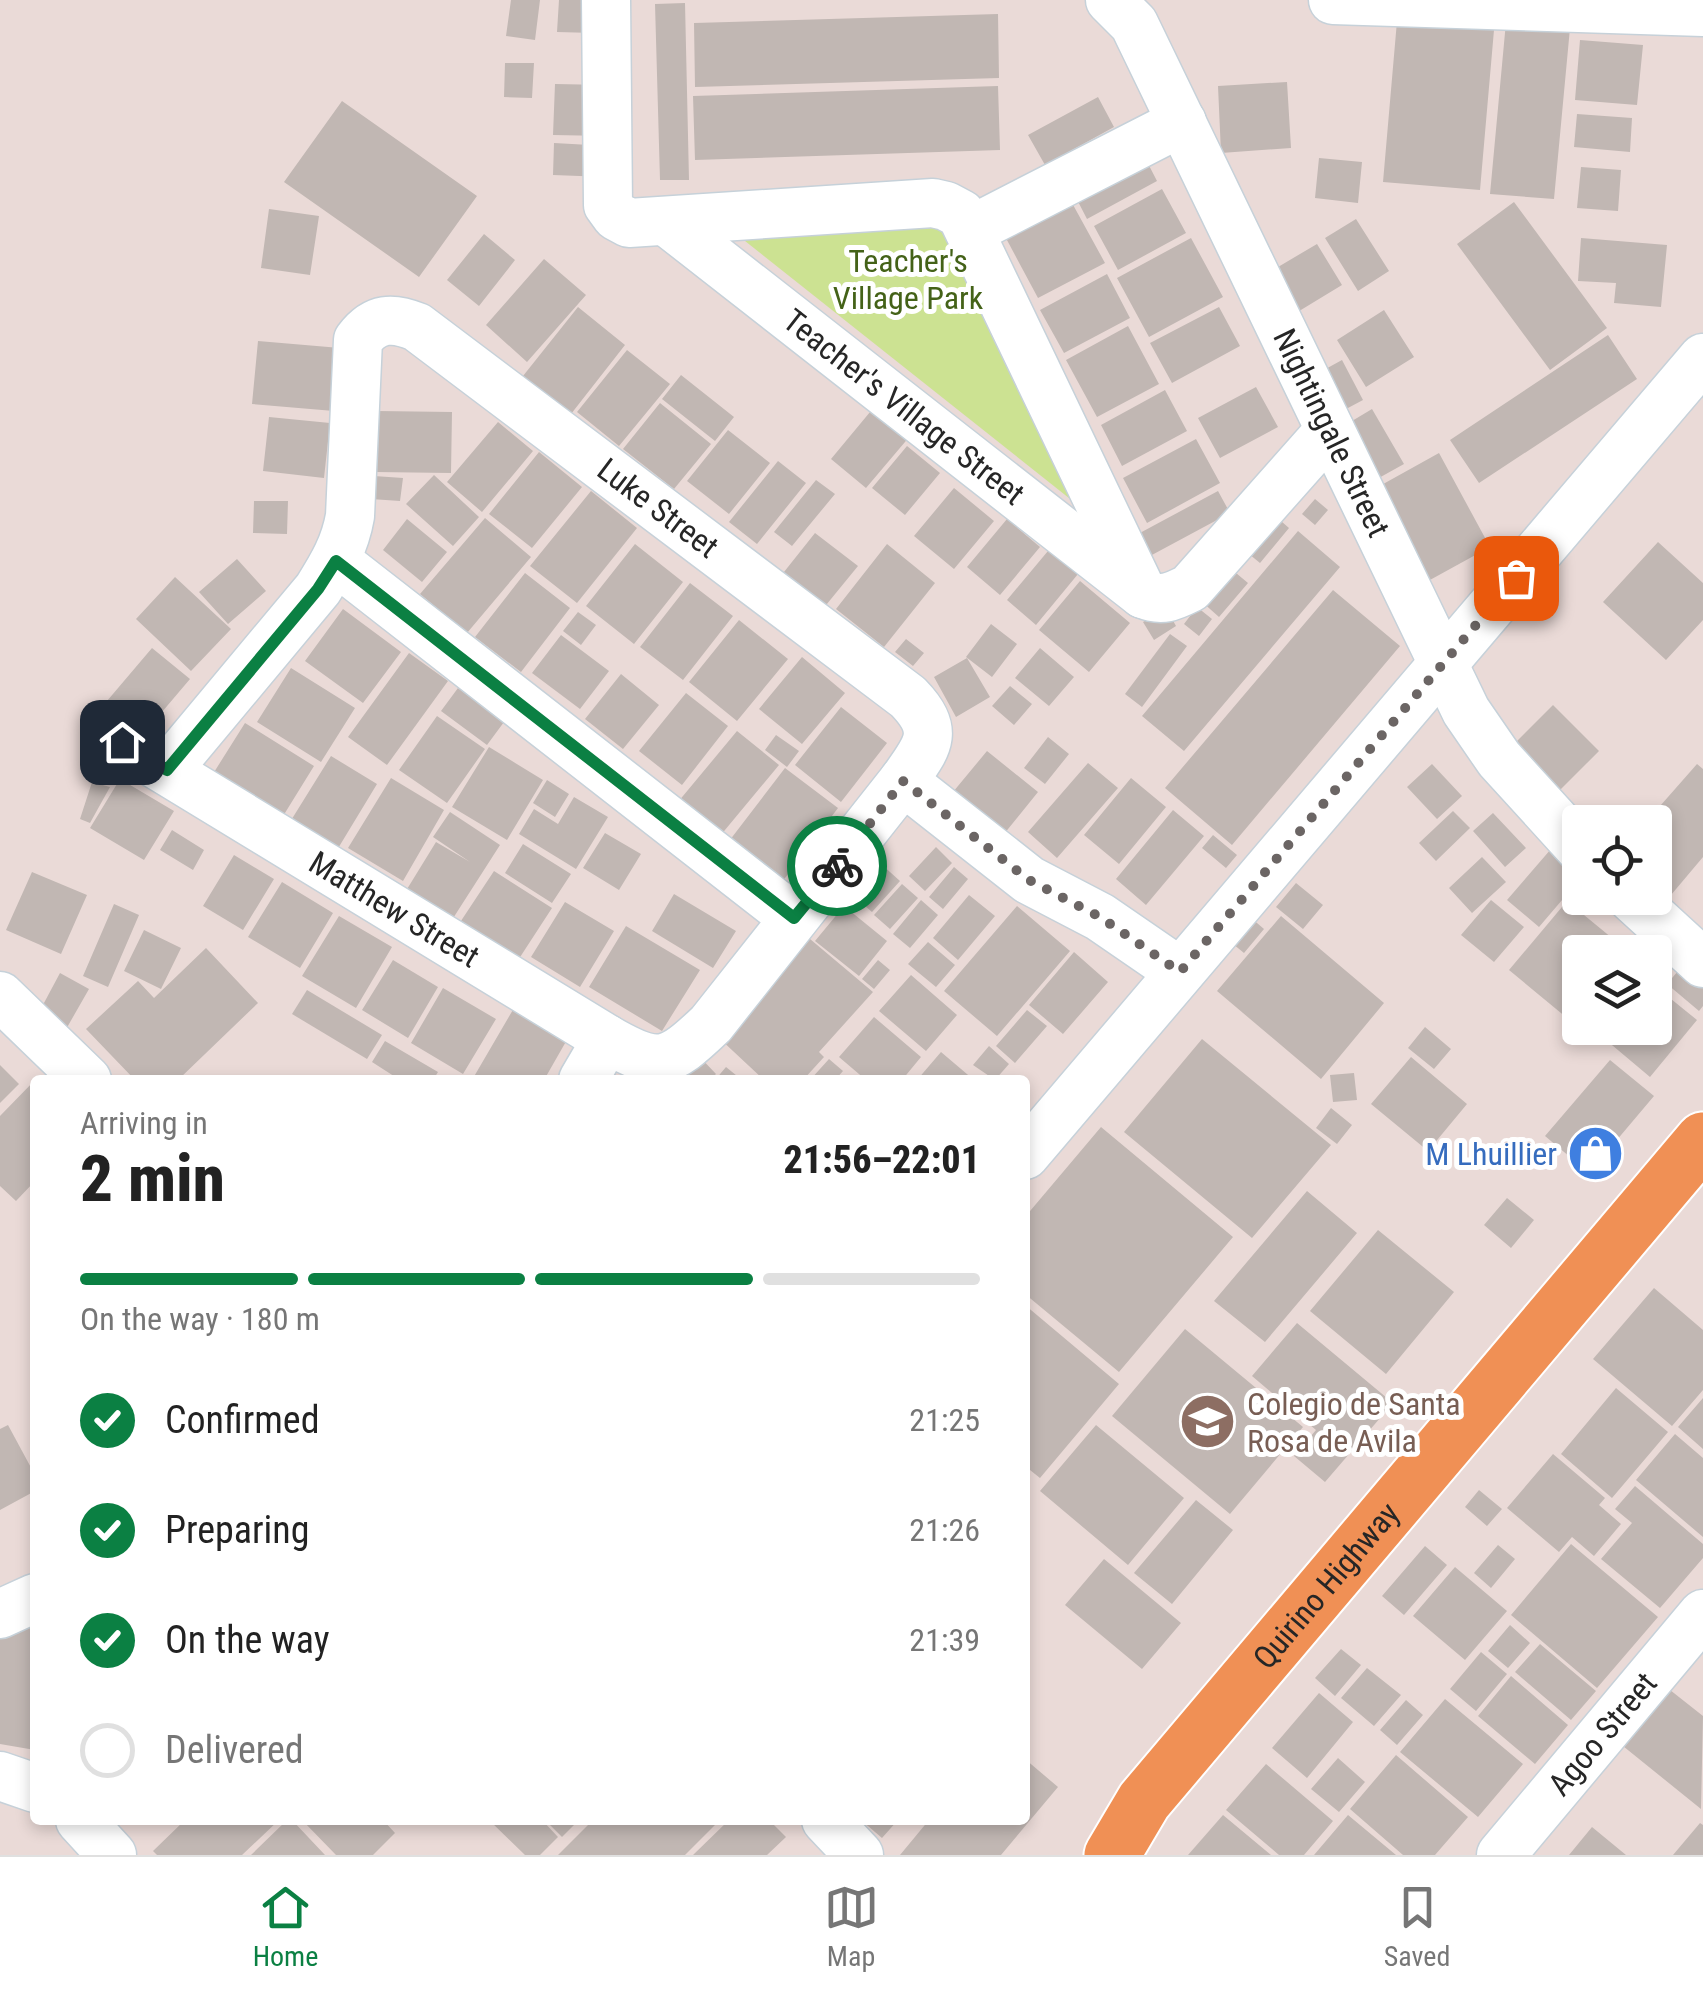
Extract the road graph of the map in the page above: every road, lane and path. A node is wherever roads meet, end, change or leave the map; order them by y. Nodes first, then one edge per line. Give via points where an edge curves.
1 (606, 0) edge
2 (1110, 0) edge
3 (1333, 0) edge
4 (1703, 12) edge
5 (1182, 122) junction
6 (666, 221) junction
7 (971, 230) junction
8 (1703, 358) edge
9 (1330, 430) junction
10 (336, 561) junction
11 (1143, 594) junction
12 (1442, 665) junction
13 (122, 742) dead end
14 (167, 770) junction
15 (903, 781) junction
16 (1562, 828) edge
17 (1651, 915) edge
18 (794, 918) junction
19 (1703, 963) edge
20 (1180, 972) junction
21 (0, 996) edge
22 (606, 1039) junction
23 (82, 1075) edge
24 (586, 1075) edge
25 (1703, 1140) edge
26 (1030, 1149) edge
27 (30, 1600) edge
28 (0, 1614) edge
29 (1703, 1614) edge
30 (0, 1776) edge
31 (30, 1786) edge
32 (85, 1825) edge
33 (831, 1825) edge
34 (112, 1855) edge
35 (859, 1855) edge
36 (1112, 1855) edge
37 (1500, 1855) edge

1 - 6 street via 608,206 629,223
2 - 5 street, Nightingale Street via 1134,24
3 - 4 street
5 - 7 street
5 - 9 street, Nightingale Street
6 - 7 street via 933,203 961,214
6 - 11 street, Teacher's Village Street
7 - 11 street
8 - 12 street
9 - 11 street via 1190,588 1156,600
9 - 12 street, Nightingale Street
10 - 14 street
10 - 15 street, Luke Street via 350,516 358,340 387,319 417,327 908,696 930,737
10 - 18 street
12 - 16 street, Nightingale Street via 1499,759
12 - 20 street
13 - 14 street, Matthew Street
14 - 22 street, Matthew Street
15 - 18 street
15 - 20 street via 1029,880 1100,917
17 - 19 street
18 - 22 street, Matthew Street via 711,1024 672,1056 636,1056
20 - 26 street
21 - 23 street
22 - 24 street
25 - 36 main road, Quirino Highway via 1144,1801
27 - 28 street
29 - 37 street, Agoo Street
30 - 31 street
32 - 34 street
33 - 35 street

